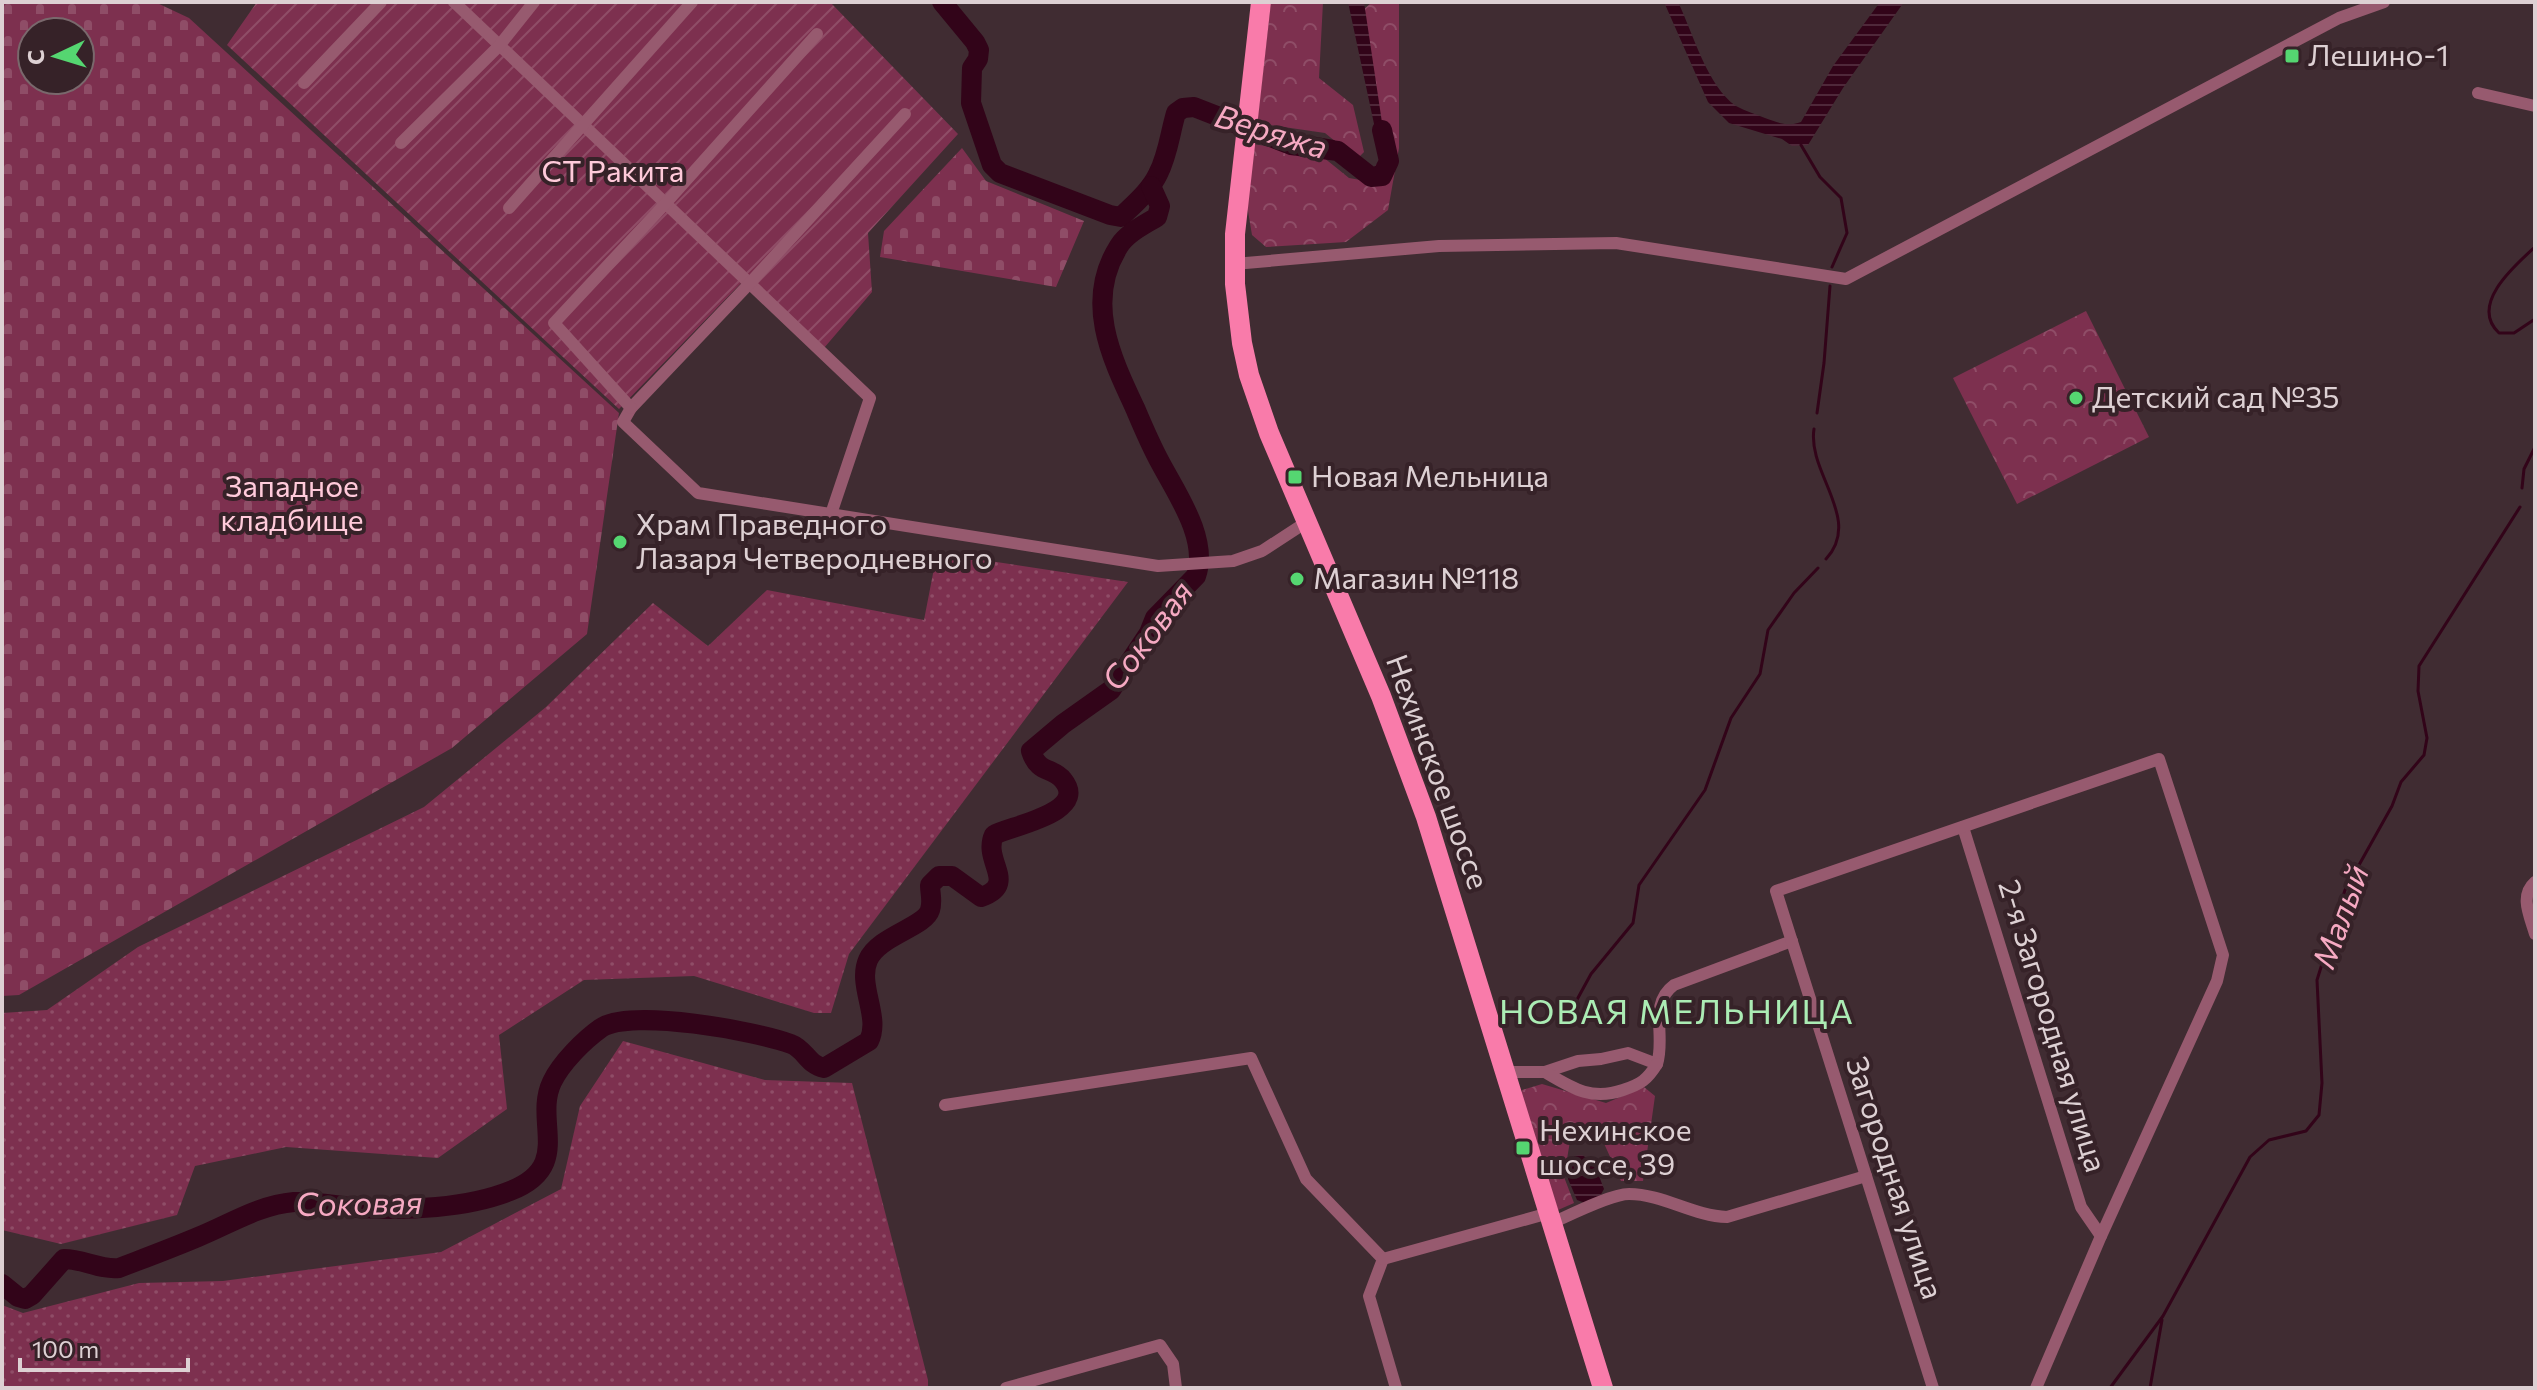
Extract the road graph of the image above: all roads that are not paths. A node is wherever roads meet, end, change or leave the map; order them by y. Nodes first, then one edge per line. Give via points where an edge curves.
1 (381, 2) edge
2 (454, 2) edge
3 (534, 2) edge
4 (692, 2) edge
5 (1261, 2) edge
6 (2384, 2) edge
7 (817, 34) dead end
8 (499, 46) junction
9 (304, 83) dead end
10 (2478, 93) dead end
11 (2535, 106) edge
12 (905, 114) dead end
13 (583, 125) junction
14 (401, 143) dead end
15 (665, 204) junction
16 (509, 208) dead end
17 (1234, 264) junction
18 (749, 284) junction
19 (631, 408) junction
20 (831, 514) junction
21 (1305, 523) junction
22 (1963, 827) junction
23 (2531, 887) edge
24 (2535, 934) edge
25 (1792, 941) junction
26 (1657, 1064) junction
27 (1505, 1072) junction
28 (1545, 1072) junction
29 (945, 1105) dead end
30 (1866, 1176) junction
31 (1550, 1218) junction
32 (2101, 1236) junction
33 (1383, 1259) junction
34 (1006, 1388) edge
35 (1176, 1388) edge
36 (1396, 1388) edge
37 (1603, 1388) edge
38 (1933, 1388) edge
39 (2036, 1388) edge

1 - 9 street
2 - 8 street
3 - 8 street
4 - 13 street
5 - 17 main road, Нехинское шоссе
6 - 17 street via 2339,18 1846,279 1616,243 1439,246
7 - 15 street
8 - 13 street
8 - 14 street
10 - 11 street
12 - 18 street
13 - 15 street
13 - 16 street
15 - 18 street
15 - 19 street via 554,323
17 - 21 main road, Нехинское шоссе via 1249,375
18 - 19 street
18 - 20 street via 870,398
19 - 20 street via 623,422 698,493
20 - 21 street via 1158,566 1233,561 1262,551
21 - 27 main road, Нехинское шоссе via 1397,738
22 - 25 street, Загородная улица via 1776,891
22 - 32 street, 2-я Загородная улица via 2081,1207
22 - 32 street via 2159,759 2223,955 2217,981
23 - 24 street via 2526,904
25 - 26 street via 1665,991 1659,1004 1662,1049
25 - 30 street, Загородная улица
26 - 28 street via 1628,1053
26 - 28 street via 1644,1083 1605,1096 1580,1092
27 - 28 street
27 - 31 main road, Нехинское шоссе
29 - 33 street via 1251,1058 1306,1179
30 - 31 street via 1727,1217 1627,1194
30 - 38 street, Загородная улица
31 - 33 street
31 - 37 main road, Нехинское шоссе
32 - 39 street
33 - 36 street via 1369,1296
34 - 35 street via 1160,1345 1173,1364

